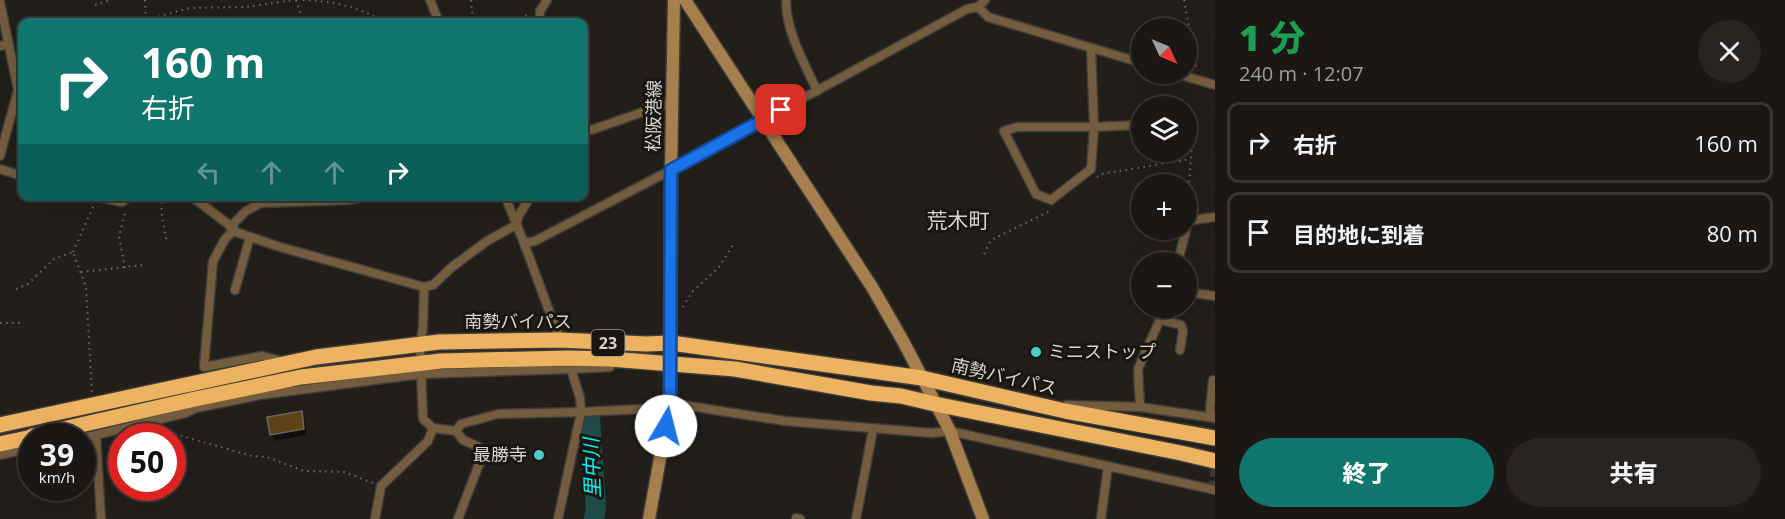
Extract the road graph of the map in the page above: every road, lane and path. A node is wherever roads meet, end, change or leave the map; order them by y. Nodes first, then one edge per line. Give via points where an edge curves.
1 (110, 0) edge
2 (145, 0) edge
3 (295, 0) edge
4 (303, 0) edge
5 (430, 0) edge
6 (471, 0) edge
7 (547, 0) edge
8 (674, 0) edge
9 (685, 0) edge
10 (786, 0) edge
11 (985, 0) edge
12 (1184, 0) edge
13 (0, 2) edge
14 (95, 5) dead end
15 (978, 8) junction
16 (540, 11) junction
17 (147, 18) edge
18 (157, 18) edge
19 (302, 18) edge
20 (378, 18) edge
21 (437, 18) edge
22 (473, 18) edge
23 (516, 18) edge
24 (540, 18) edge
25 (4, 45) edge
26 (1091, 48) junction
27 (1131, 60) edge
28 (1199, 80) joint
29 (1215, 85) edge
30 (817, 91) junction
31 (672, 102) junction
32 (763, 120) junction
33 (1131, 125) edge
34 (1094, 127) junction
35 (588, 130) edge
36 (0, 156) edge
37 (1173, 162) edge
38 (0, 169) edge
39 (671, 170) junction
40 (18, 175) edge
41 (1094, 179) dead end
42 (94, 201) edge
43 (117, 201) edge
44 (161, 201) edge
45 (198, 201) edge
46 (319, 201) edge
47 (507, 201) edge
48 (528, 201) edge
49 (122, 202) joint
50 (1054, 209) dead end
51 (1215, 217) edge
52 (1197, 220) edge
53 (516, 225) junction
54 (233, 231) junction
55 (250, 237) junction
56 (167, 243) dead end
57 (524, 243) junction
58 (733, 245) dead end
59 (74, 252) junction
60 (984, 254) dead end
61 (143, 265) dead end
62 (126, 268) junction
63 (81, 272) junction
64 (423, 287) junction
65 (16, 288) dead end
66 (236, 290) dead end
67 (1197, 294) edge
68 (1215, 296) edge
69 (671, 310) junction
70 (1161, 320) joint
71 (0, 323) edge
72 (21, 323) dead end
73 (560, 340) junction
74 (671, 343) junction
75 (420, 346) junction
76 (1180, 350) dead end
77 (610, 359) junction
78 (287, 363) junction
79 (671, 364) junction
80 (421, 368) junction
81 (571, 369) junction
82 (922, 378) junction
83 (1212, 380) dead end
84 (92, 394) dead end
85 (195, 399) junction
86 (670, 403) junction
87 (935, 404) junction
88 (1140, 407) junction
89 (1065, 411) junction
90 (581, 412) junction
91 (185, 413) junction
92 (1214, 417) edge
93 (92, 423) edge
94 (0, 425) edge
95 (433, 428) junction
96 (873, 429) junction
97 (456, 431) junction
98 (950, 431) junction
99 (96, 435) joint
100 (186, 437) edge
101 (1215, 438) edge
102 (18, 440) edge
103 (0, 444) edge
104 (18, 451) edge
105 (0, 455) edge
106 (1215, 461) edge
107 (1108, 466) junction
108 (381, 486) junction
109 (1215, 490) edge
110 (101, 519) edge
111 (375, 519) edge
112 (458, 519) edge
113 (558, 519) edge
114 (650, 519) edge
115 (856, 519) edge
116 (983, 519) edge
117 (1101, 519) edge

1 - 14 path
2 - 17 path
3 - 18 path via 246,7 189,8
3 - 19 path
4 - 20 path via 324,1
5 - 21 street
6 - 22 path
7 - 16 street
8 - 31 street, 松阪港線
9 - 32 street
10 - 30 street via 793,37
11 - 15 street
12 - 28 path
13 - 25 street
15 - 26 street via 988,17
15 - 30 street via 967,9
16 - 23 path
16 - 24 street
25 - 36 street via 18,90
26 - 27 street
26 - 34 street
28 - 29 street
30 - 32 street
31 - 35 street
31 - 39 street, 松阪港線
32 - 39 street
32 - 82 street via 872,287
33 - 34 street
34 - 34 street via 1091,169 1051,200 1036,194 1004,131 1017,127
37 - 41 path via 1101,174
38 - 40 street
39 - 57 street via 535,241
39 - 69 street, 松阪港線
42 - 59 path
43 - 49 street
44 - 56 path
45 - 54 street
46 - 54 street via 261,203 234,223
47 - 53 street
48 - 53 street
49 - 62 path via 126,209 119,236
50 - 60 path via 991,240
51 - 52 street
53 - 57 street
53 - 64 street via 487,241 433,285
54 - 55 street
54 - 78 street via 213,261 204,367 262,356
55 - 64 street
55 - 66 street
57 - 73 street
58 - 69 path via 682,308
59 - 63 path
59 - 65 path via 54,259 28,284
61 - 62 path
62 - 63 path
63 - 84 path via 86,287
64 - 75 street
67 - 68 street
69 - 74 street, 松阪港線
70 - 76 street via 1182,325
70 - 88 street via 1138,369
71 - 72 path
73 - 74 highway, 南勢バイパス / 23
73 - 75 highway, 南勢バイパス / 23 via 440,342
74 - 79 street, 松阪港線
74 - 82 highway, 南勢バイパス / 23
75 - 78 highway, 南勢バイパス / 23
75 - 80 street
77 - 79 highway, 南勢バイパス / 23
77 - 80 highway, 南勢バイパス / 23
77 - 81 street via 610,367
78 - 94 highway, 南勢バイパス / 23
79 - 86 street, 松阪港線
79 - 87 highway, 南勢バイパス / 23 via 735,369
80 - 81 street
80 - 85 highway, 南勢バイパス / 23 via 301,377
80 - 91 street via 260,395
80 - 95 street via 423,419
81 - 90 street
82 - 87 street
82 - 89 highway, 南勢バイパス / 23
83 - 92 street via 1210,410
85 - 91 street
85 - 93 highway, 南勢バイパス / 23
86 - 90 street via 662,408
86 - 96 street via 785,421
86 - 114 street, 松阪港線
87 - 98 street
87 - 106 highway, 南勢バイパス / 23
88 - 89 street via 1067,405
88 - 92 street
89 - 101 highway, 南勢バイパス / 23
90 - 97 street via 498,414 461,424
90 - 113 street
91 - 99 street
95 - 97 street
95 - 108 street via 428,441
96 - 98 street
96 - 115 street
97 - 112 street via 463,440 479,447 481,459
98 - 107 street
98 - 116 street
99 - 110 street
100 - 108 path via 267,457 304,471 344,472
102 - 103 highway, 南勢バイパス / 23
104 - 105 street
107 - 109 street
107 - 117 street
108 - 111 street

